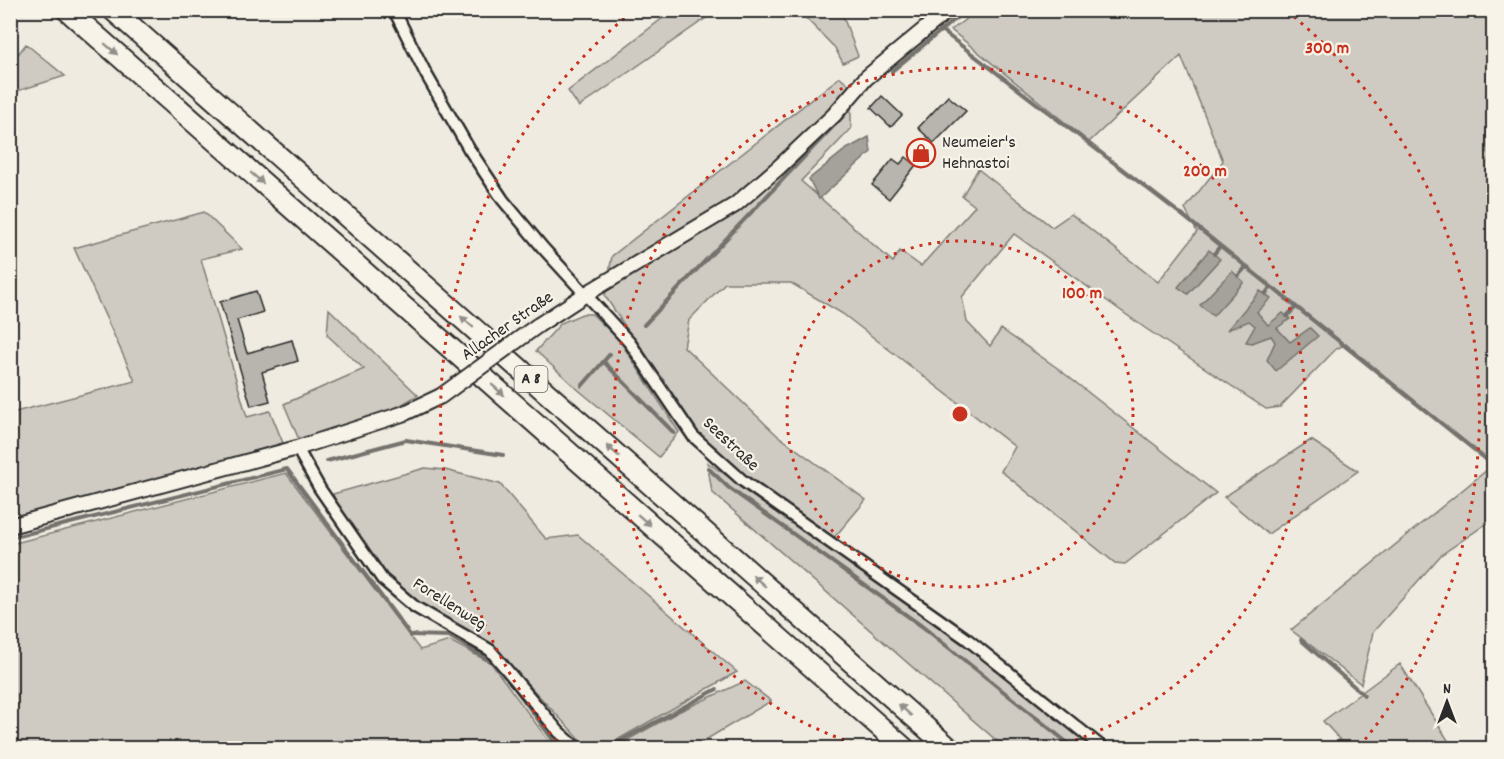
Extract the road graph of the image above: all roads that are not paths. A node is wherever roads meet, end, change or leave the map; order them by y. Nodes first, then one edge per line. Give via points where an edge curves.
1 (67, 10) edge
2 (113, 10) edge
3 (394, 10) edge
4 (948, 10) edge
5 (586, 294) junction
6 (297, 448) junction
7 (10, 526) edge
8 (577, 748) edge
9 (904, 748) edge
10 (949, 748) edge
11 (1103, 748) edge

1 -> 9 highway, A 8
10 -> 2 highway, A 8
3 - 5 street, Seestraße via 469,149 503,200
4 - 5 street, Allacher Straße via 866,78 834,114 735,205
5 - 6 street, Allacher Straße, bridge via 441,396 405,413
5 - 11 street, Seestraße via 630,344 693,436 743,481 967,639
6 - 7 street, Allacher Straße
6 - 8 street, Forellenweg via 320,489 382,579 415,607 490,650

